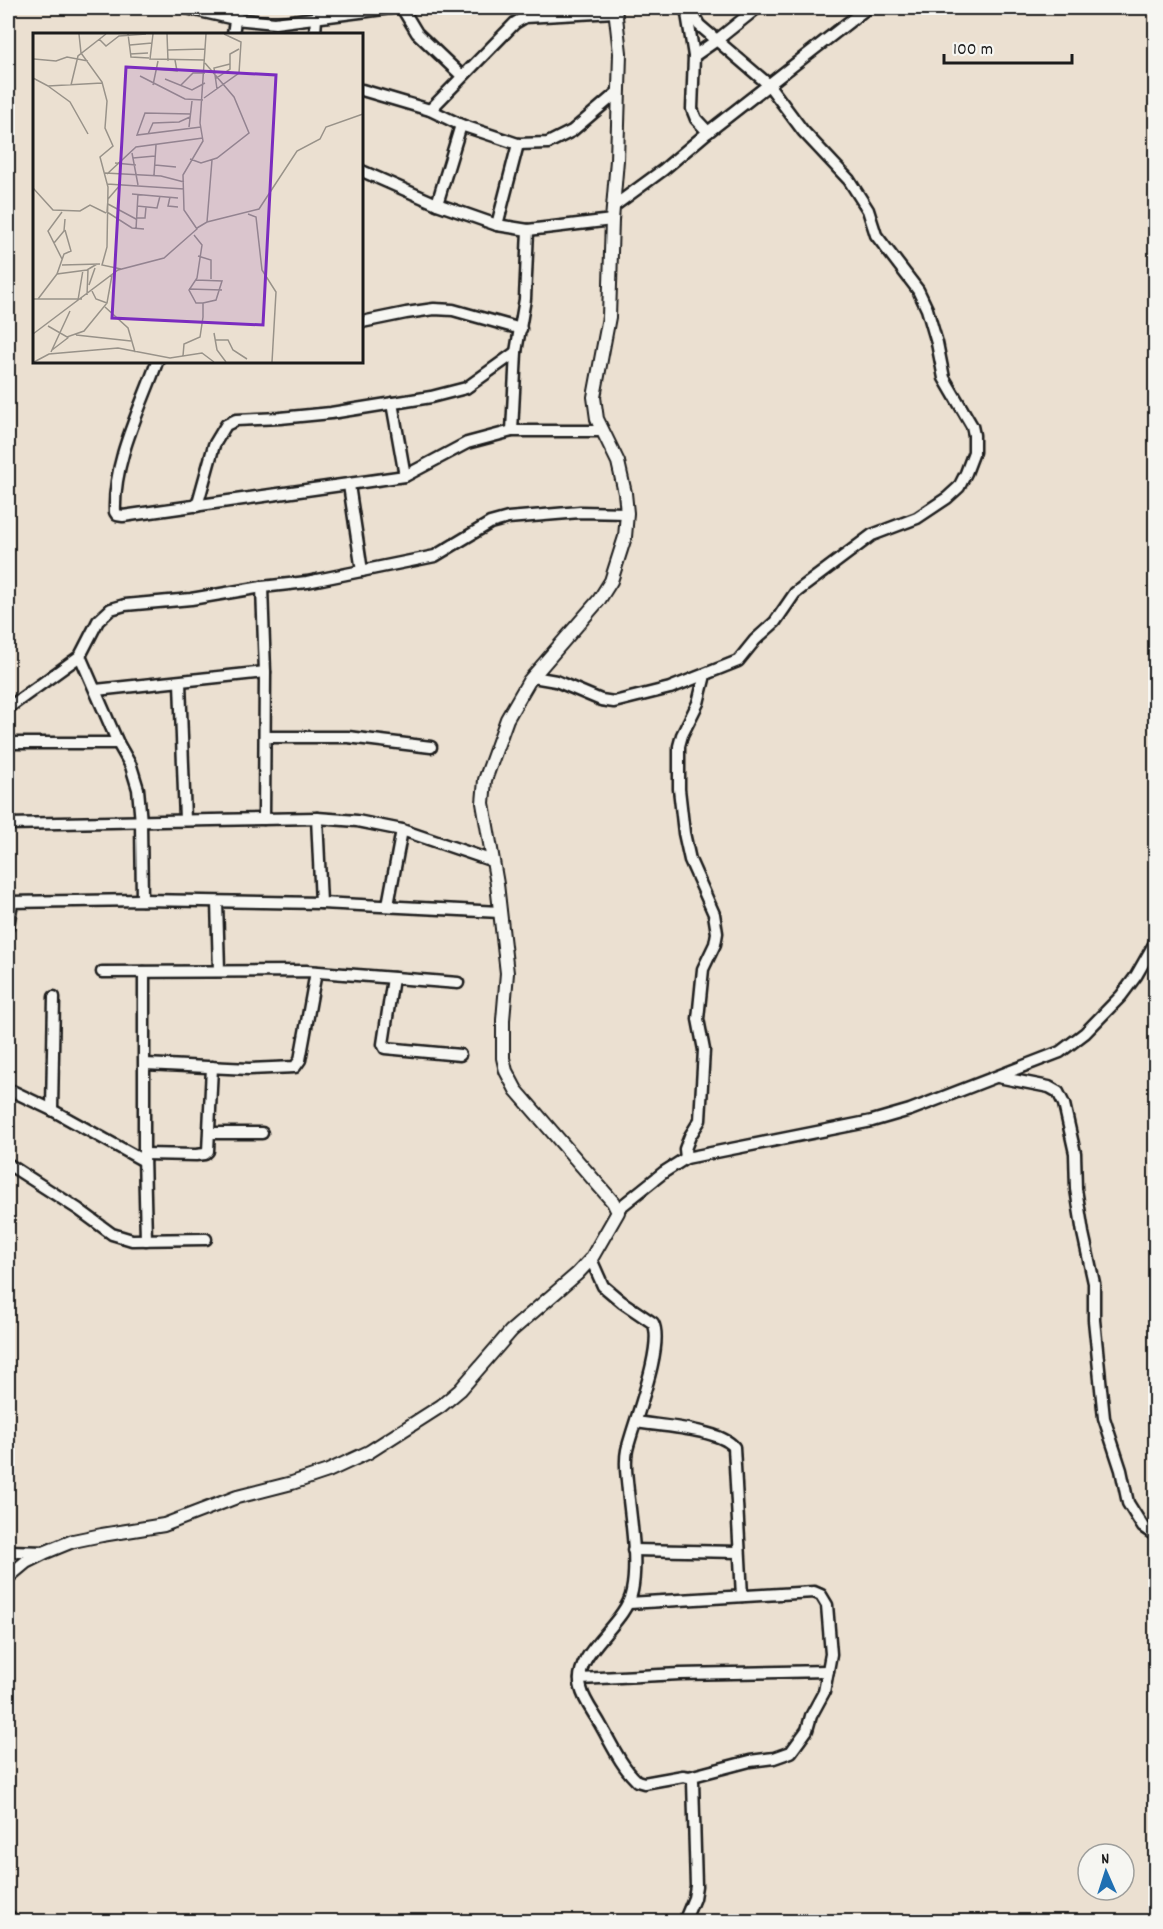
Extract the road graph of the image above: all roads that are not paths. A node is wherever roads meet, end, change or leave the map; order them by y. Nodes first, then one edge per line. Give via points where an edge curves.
1 (186, 8) edge
2 (391, 8) edge
3 (402, 8) edge
4 (688, 8) edge
5 (757, 8) edge
6 (867, 8) edge
7 (615, 10) edge
8 (525, 12) edge
9 (236, 13) edge
10 (316, 18) junction
11 (233, 33) edge
12 (315, 33) edge
13 (717, 40) junction
14 (694, 56) junction
15 (462, 76) junction
16 (768, 84) junction
17 (363, 90) edge
18 (619, 91) junction
19 (430, 110) junction
20 (461, 125) junction
21 (708, 132) junction
22 (518, 144) junction
23 (363, 171) edge
24 (436, 204) junction
25 (614, 206) junction
26 (612, 220) junction
27 (497, 225) junction
28 (528, 230) junction
29 (363, 322) edge
30 (521, 329) junction
31 (516, 352) junction
32 (157, 363) edge
33 (392, 403) junction
34 (512, 431) junction
35 (602, 431) junction
36 (405, 476) junction
37 (349, 485) junction
38 (196, 506) junction
39 (627, 513) junction
40 (362, 571) junction
41 (262, 587) junction
42 (80, 656) junction
43 (266, 672) junction
44 (705, 675) junction
45 (533, 677) junction
46 (180, 682) junction
47 (96, 690) junction
48 (8, 708) edge
49 (266, 737) junction
50 (8, 743) edge
51 (118, 743) junction
52 (431, 747) dead end
53 (317, 818) junction
54 (264, 819) junction
55 (185, 820) junction
56 (141, 822) junction
57 (8, 824) edge
58 (402, 830) junction
59 (493, 861) junction
60 (142, 900) junction
61 (10, 902) edge
62 (218, 902) junction
63 (321, 903) junction
64 (388, 905) junction
65 (500, 912) junction
66 (8, 927) edge
67 (1155, 941) edge
68 (219, 970) junction
69 (102, 972) dead end
70 (144, 972) junction
71 (316, 972) junction
72 (393, 978) junction
73 (458, 984) dead end
74 (54, 997) dead end
75 (460, 1055) dead end
76 (145, 1064) junction
77 (212, 1067) junction
78 (998, 1077) junction
79 (8, 1089) edge
80 (52, 1110) junction
81 (210, 1133) junction
82 (262, 1133) dead end
83 (144, 1158) junction
84 (686, 1158) junction
85 (8, 1164) edge
86 (618, 1209) junction
87 (206, 1239) dead end
88 (146, 1240) junction
89 (591, 1259) junction
90 (636, 1422) junction
91 (1155, 1536) edge
92 (633, 1550) junction
93 (8, 1551) edge
94 (46, 1552) junction
95 (739, 1552) junction
96 (8, 1577) edge
97 (742, 1596) junction
98 (629, 1603) junction
99 (828, 1671) junction
100 (579, 1679) junction
101 (689, 1777) junction
102 (8, 1915) edge
103 (15, 1922) edge
104 (684, 1922) edge

1 - 9 street
2 - 10 street
3 - 15 street via 417,33
4 - 13 street via 699,25
4 - 14 street
5 - 13 street
6 - 16 street
7 - 8 street
7 - 18 street
8 - 15 street
9 - 10 street via 275,23
9 - 11 street
10 - 12 street
13 - 14 street
13 - 16 street
14 - 21 street via 692,110
15 - 19 street
16 - 21 street
16 - 44 street via 803,131 849,180 868,210 876,235 918,290 927,309 944,378 972,426 974,453 959,487 947,498 917,519 872,535 795,593 775,622 738,661
17 - 19 street
18 - 22 street via 572,131 548,143
18 - 25 street
19 - 20 street
20 - 22 street
20 - 24 street
21 - 25 street
22 - 27 street
23 - 24 street
24 - 27 street
25 - 26 street
26 - 28 street
26 - 35 street via 609,317 594,397
27 - 28 street
28 - 30 street
29 - 30 street via 434,309 453,310
30 - 31 street
31 - 33 street via 466,388
31 - 34 street
32 - 38 street via 120,467 114,490 115,512 123,516
33 - 36 street
33 - 38 street via 236,420 226,425 214,445
34 - 35 street
34 - 36 street via 467,443
35 - 39 street via 618,462
36 - 37 street
37 - 38 street
37 - 40 street
39 - 40 street via 508,518 490,523 435,556
39 - 45 street via 625,537 610,581 599,600
40 - 41 street
41 - 42 street via 111,609 98,621
41 - 43 street
42 - 47 street
42 - 48 street
43 - 46 street
43 - 49 street
44 - 45 street via 614,702
44 - 84 street via 698,703 679,746 684,833 690,860 714,914 717,933 703,969 698,1019 704,1050 700,1120 685,1149
45 - 59 street via 507,718 485,780 483,803
46 - 47 street
46 - 55 street
47 - 51 street
49 - 52 street via 348,737
49 - 54 street
50 - 51 street
51 - 56 street via 138,789
53 - 54 street
53 - 58 street
53 - 63 street
54 - 55 street
55 - 56 street
56 - 57 street
56 - 60 street
58 - 59 street
58 - 64 street
59 - 65 street
60 - 61 street
60 - 62 street
61 - 66 street
62 - 63 street
62 - 68 street
63 - 64 street
64 - 65 street
65 - 86 street via 507,973 503,1020 506,1071 516,1090
67 - 78 street via 1121,996 1085,1034 1060,1052
68 - 70 street
68 - 71 street
69 - 70 street
70 - 76 street
71 - 72 street
71 - 77 street via 300,1060 295,1067
72 - 73 street
72 - 75 street via 385,1048
74 - 80 street
76 - 77 street
76 - 83 street
77 - 81 street
78 - 84 street via 872,1121
78 - 91 street via 1049,1087 1061,1097 1075,1153 1078,1201 1094,1283 1104,1418 1128,1503 1143,1527
79 - 80 street
80 - 83 street
81 - 82 street
81 - 83 street via 205,1154
83 - 88 street
84 - 86 street
85 - 88 street via 112,1234
86 - 89 street
87 - 88 street
89 - 90 street via 603,1286 656,1328 654,1356
89 - 94 street via 511,1331 460,1390 369,1452 328,1471 237,1497 164,1525 73,1541
90 - 92 street via 626,1462
90 - 95 street via 715,1436 734,1447
92 - 95 street
92 - 98 street via 633,1590
93 - 94 street
94 - 96 street
95 - 97 street
97 - 98 street
97 - 99 street via 814,1592 821,1595 830,1626
98 - 100 street via 588,1656
99 - 100 street
99 - 101 street via 825,1692 807,1730 791,1752
100 - 101 street via 586,1700 637,1782
101 - 104 street via 694,1792 696,1886
102 - 103 street

